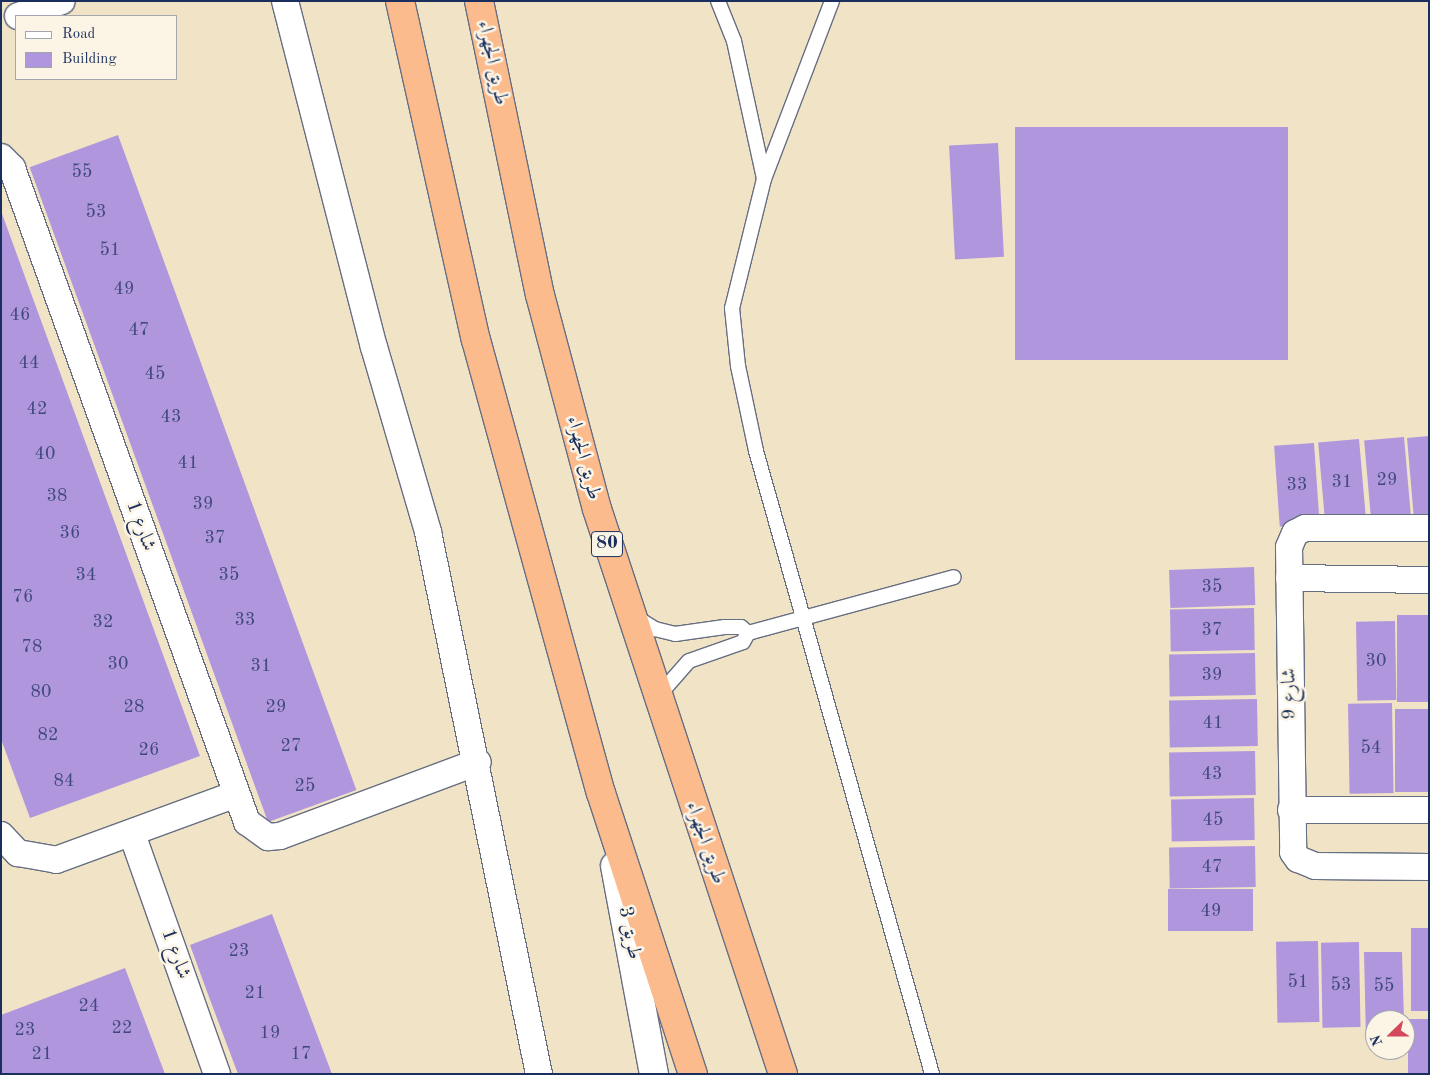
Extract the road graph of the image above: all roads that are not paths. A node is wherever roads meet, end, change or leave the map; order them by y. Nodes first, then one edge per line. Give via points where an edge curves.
1 (62, 1) edge
2 (285, 1) edge
3 (386, 1) edge
4 (400, 1) edge
5 (479, 1) edge
6 (718, 1) edge
7 (832, 1) edge
8 (23, 15) edge
9 (15, 18) edge
10 (1, 22) edge
11 (408, 34) junction
12 (1, 157) edge
13 (764, 179) junction
14 (1429, 528) edge
15 (954, 576) dead end
16 (1289, 578) junction
17 (1429, 580) edge
18 (626, 607) junction
19 (802, 618) junction
20 (748, 633) junction
21 (657, 701) junction
22 (478, 762) junction
23 (601, 793) junction
24 (236, 794) junction
25 (1291, 810) junction
26 (1429, 810) edge
27 (132, 834) junction
28 (1, 835) edge
29 (1429, 866) edge
30 (218, 1074) edge
31 (539, 1074) edge
32 (654, 1074) edge
33 (693, 1074) edge
34 (783, 1074) edge
35 (932, 1074) edge

1 - 8 street
2 - 22 street via 374,347 428,532
3 - 11 street
4 - 11 highway
5 - 18 highway, طريق الجهراء / 80 via 549,335
6 - 13 lane via 734,41
7 - 13 lane
9 - 10 street
11 - 23 highway via 476,340
12 - 24 street, شارع 1 via 12,168
13 - 19 lane via 732,308 756,451
14 - 16 street, شارع 9 via 1305,528 1291,540
15 - 19 lane
16 - 17 street
16 - 25 street, شارع 9
18 - 20 lane via 644,623 667,633 741,626
18 - 21 highway, طريق الجهراء / 80
19 - 20 lane
19 - 35 lane
20 - 21 lane via 743,642 684,665
21 - 34 highway, طريق الجهراء / 80
22 - 24 street, شارع 1 via 280,836 268,837 247,822
22 - 31 street
23 - 32 street, طريق 3
23 - 33 highway
24 - 27 street
25 - 26 street
25 - 29 street, شارع 9 via 1293,852 1306,864
27 - 28 street via 44,861 18,853
27 - 30 street, شارع 1

